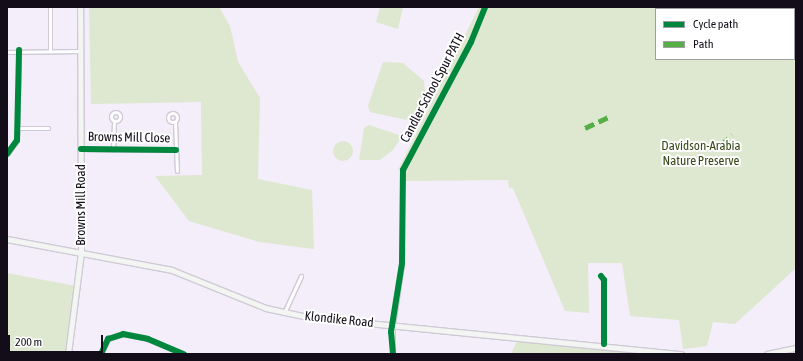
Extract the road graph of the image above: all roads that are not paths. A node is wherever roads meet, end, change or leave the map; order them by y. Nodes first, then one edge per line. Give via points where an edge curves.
1 (50, 7) edge
2 (80, 7) edge
3 (19, 50) junction
4 (50, 50) junction
5 (79, 51) junction
6 (7, 52) edge
7 (114, 121) dead end
8 (175, 122) dead end
9 (18, 128) junction
10 (48, 128) dead end
11 (81, 149) junction
12 (113, 150) junction
13 (176, 150) junction
14 (7, 154) edge
15 (177, 171) dead end
16 (402, 181) dead end
17 (7, 239) edge
18 (81, 252) junction
19 (301, 276) dead end
20 (601, 276) dead end
21 (284, 313) junction
22 (393, 325) junction
23 (604, 344) junction
24 (796, 348) edge
25 (68, 354) edge
26 (101, 354) edge
27 (184, 354) edge
28 (393, 354) edge
29 (681, 354) edge
30 (767, 354) edge

1 - 4 street
2 - 5 main road, Browns Mill Road
3 - 4 street
3 - 6 street
3 - 9 street
4 - 5 street
5 - 11 main road, Browns Mill Road
7 - 12 street
8 - 13 street
9 - 10 street
9 - 14 street via 17,140
11 - 12 street, Browns Mill Close
11 - 18 main road, Browns Mill Road
12 - 13 street, Browns Mill Close
13 - 15 street
16 - 22 street via 402,263
17 - 18 main road, Klondike Road
18 - 21 main road, Klondike Road via 172,270
18 - 25 main road, Browns Mill Road
19 - 21 street
20 - 23 street via 604,280
21 - 22 main road, Klondike Road
22 - 23 main road, Klondike Road
22 - 28 street
23 - 29 main road, Klondike Road
24 - 30 main road
26 - 27 street via 104,343 112,335 137,336

